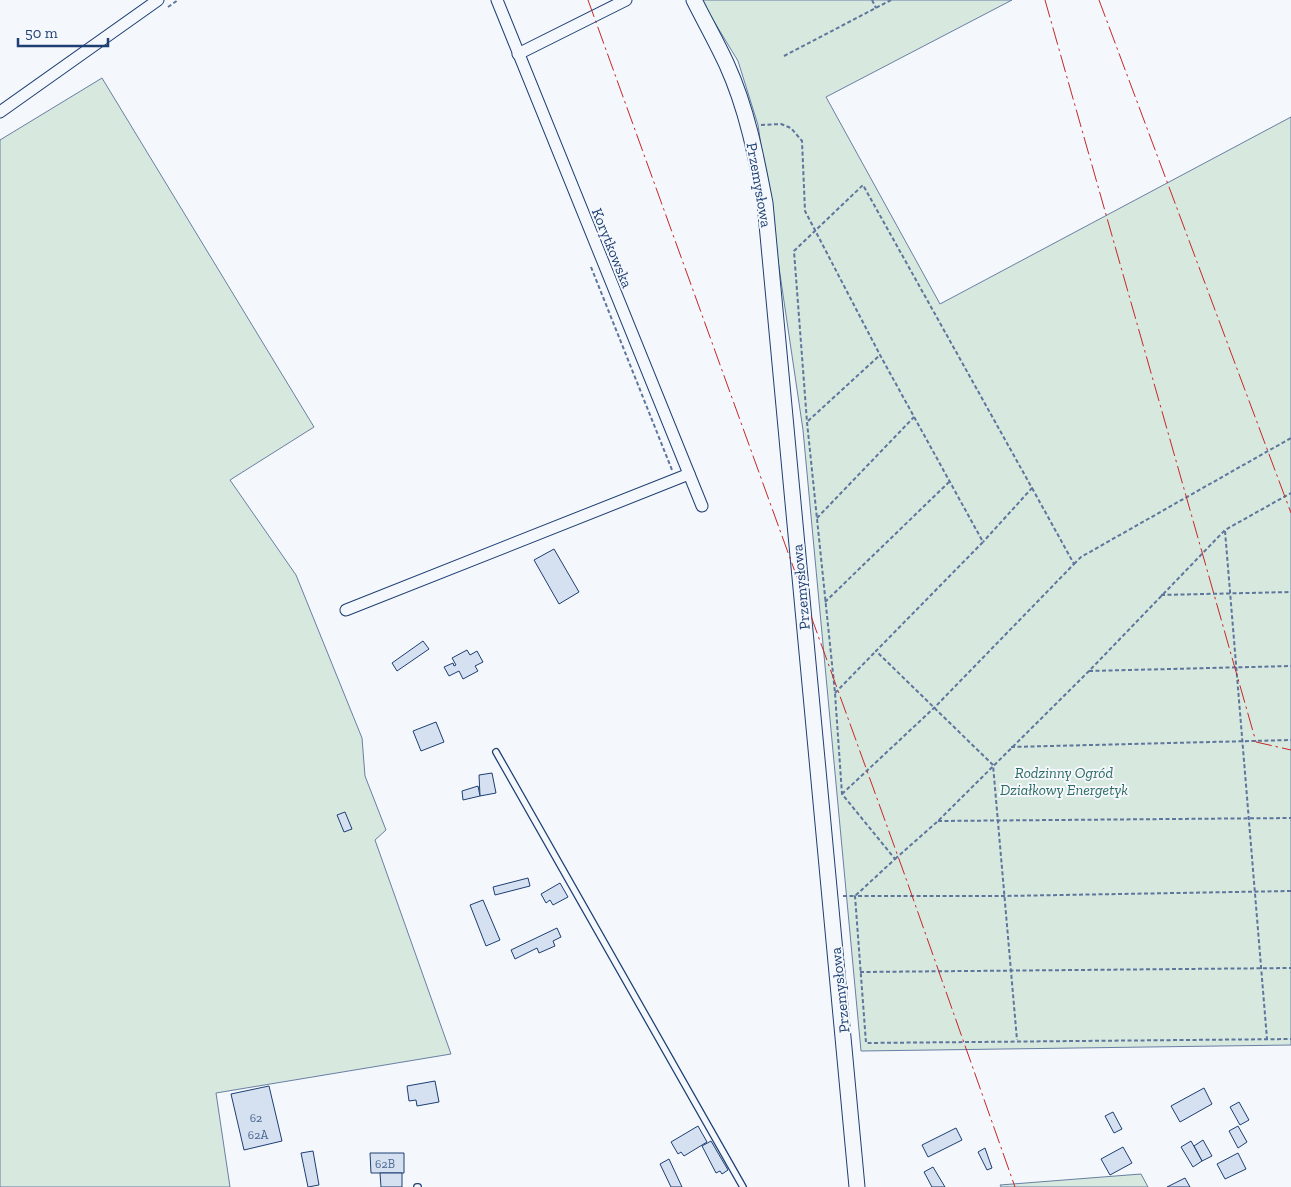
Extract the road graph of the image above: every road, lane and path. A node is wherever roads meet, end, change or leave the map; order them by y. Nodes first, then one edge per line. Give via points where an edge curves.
1 (158, 0) edge
2 (497, 0) edge
3 (626, 0) edge
4 (694, 0) edge
5 (872, 0) edge
6 (891, 0) edge
7 (876, 8) junction
8 (518, 54) junction
9 (784, 56) dead end
10 (0, 112) edge
11 (749, 126) junction
12 (816, 230) junction
13 (880, 355) junction
14 (914, 417) junction
15 (807, 422) junction
16 (1291, 438) edge
17 (689, 474) junction
18 (950, 482) junction
19 (1032, 488) junction
20 (1291, 493) edge
21 (702, 506) dead end
22 (817, 518) junction
23 (1225, 530) junction
24 (983, 542) junction
25 (1074, 564) junction
26 (1230, 592) junction
27 (1291, 592) edge
28 (1161, 595) junction
29 (824, 602) junction
30 (346, 610) dead end
31 (876, 651) junction
32 (1291, 666) edge
33 (1235, 667) junction
34 (1089, 671) junction
35 (834, 694) junction
36 (934, 707) junction
37 (1291, 740) edge
38 (1242, 742) junction
39 (1012, 747) junction
40 (496, 752) dead end
41 (993, 765) junction
42 (842, 794) junction
43 (1291, 818) edge
44 (1248, 819) junction
45 (938, 821) junction
46 (998, 822) junction
47 (895, 859) junction
48 (1291, 891) edge
49 (1255, 892) junction
50 (830, 895) junction
51 (855, 896) junction
52 (1004, 896) junction
53 (1291, 968) edge
54 (1260, 969) junction
55 (1011, 970) junction
56 (860, 972) junction
57 (1267, 1039) junction
58 (1291, 1039) edge
59 (1017, 1040) junction
60 (743, 1187) edge
61 (857, 1187) edge

1 - 10 street
2 - 8 street, Korytkowska
3 - 8 street
4 - 11 main road, Przemysłowa via 727,65
5 - 7 path
6 - 7 path
7 - 9 path
8 - 17 street, Korytkowska
11 - 12 path via 781,124 791,128 802,141 805,211
11 - 50 main road, Przemysłowa via 766,212
12 - 13 path
12 - 15 path via 794,251
12 - 19 path via 863,185
13 - 14 path
13 - 15 path
14 - 18 path
14 - 22 path
15 - 22 path
16 - 25 path via 1081,557
17 - 21 street, Korytkowska
17 - 30 street
18 - 24 path
18 - 29 path
19 - 24 path
19 - 25 path
20 - 23 path
22 - 29 path
23 - 26 path
23 - 28 path
24 - 31 path
25 - 36 path
26 - 27 path
26 - 28 path
26 - 33 path
28 - 34 path
29 - 35 path
31 - 35 path
31 - 36 path
32 - 33 path
33 - 34 path
33 - 38 path
34 - 39 path
35 - 42 path
36 - 41 path
36 - 42 path
37 - 38 path
38 - 39 path
38 - 44 path
39 - 41 path
40 - 60 lane
41 - 45 path
41 - 46 path
42 - 47 path
43 - 44 path
44 - 46 path
44 - 49 path
45 - 46 path
45 - 47 path
46 - 52 path
47 - 51 path
48 - 49 path
49 - 52 path
49 - 54 path
50 - 51 path
50 - 61 main road, Przemysłowa
51 - 52 path
51 - 56 path
52 - 55 path
53 - 54 path
54 - 55 path
54 - 57 path
55 - 56 path
55 - 59 path
56 - 59 path via 866,1043
57 - 58 path
57 - 59 path

